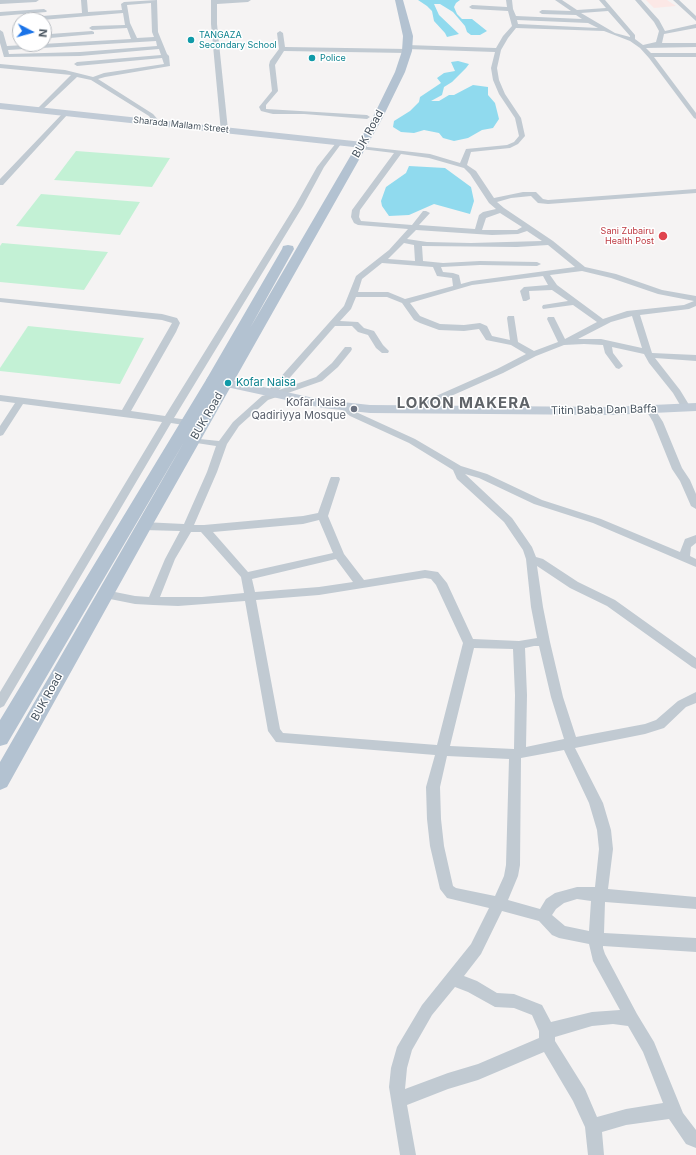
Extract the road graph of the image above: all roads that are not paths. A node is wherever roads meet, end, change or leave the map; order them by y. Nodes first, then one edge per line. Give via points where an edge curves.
1 (36, 0) edge
2 (84, 0) edge
3 (248, 0) edge
4 (390, 0) edge
5 (399, 0) edge
6 (509, 0) edge
7 (558, 0) edge
8 (602, 0) edge
9 (638, 0) edge
10 (676, 0) edge
11 (154, 1) edge
12 (214, 1) edge
13 (0, 2) edge
14 (472, 7) dead end
15 (610, 9) junction
16 (510, 10) junction
17 (44, 11) dead end
18 (125, 11) junction
19 (577, 12) junction
20 (0, 14) edge
21 (514, 18) junction
22 (52, 19) edge
23 (696, 19) edge
24 (589, 21) junction
25 (91, 22) junction
26 (129, 26) junction
27 (515, 26) junction
28 (696, 26) edge
29 (607, 30) junction
30 (280, 33) dead end
31 (661, 33) junction
32 (1, 35) edge
33 (52, 35) edge
34 (156, 39) junction
35 (134, 40) junction
36 (632, 40) junction
37 (93, 44) junction
38 (652, 45) junction
39 (696, 46) edge
40 (162, 47) junction
41 (642, 47) junction
42 (282, 49) junction
43 (403, 50) junction
44 (498, 50) junction
45 (4, 52) edge
46 (74, 54) junction
47 (649, 55) junction
48 (696, 55) edge
49 (166, 56) junction
50 (78, 65) junction
51 (1, 66) edge
52 (74, 74) junction
53 (95, 78) junction
54 (696, 104) edge
55 (687, 105) junction
56 (0, 107) edge
57 (39, 110) junction
58 (65, 114) junction
59 (367, 117) junction
60 (696, 117) edge
61 (156, 123) junction
62 (225, 131) junction
63 (355, 145) junction
64 (398, 153) junction
65 (463, 166) junction
66 (0, 183) edge
67 (696, 192) edge
68 (492, 201) junction
69 (500, 210) junction
70 (426, 213) dead end
71 (415, 227) junction
72 (526, 228) junction
73 (478, 232) junction
74 (518, 232) junction
75 (404, 240) junction
76 (418, 243) junction
77 (550, 243) junction
78 (526, 245) junction
79 (382, 261) junction
80 (419, 263) junction
81 (511, 264) junction
82 (537, 264) junction
83 (436, 265) junction
84 (582, 270) junction
85 (544, 275) junction
86 (511, 278) junction
87 (457, 287) junction
88 (554, 288) junction
89 (353, 295) junction
90 (526, 299) dead end
91 (696, 299) edge
92 (0, 300) edge
93 (406, 302) junction
94 (575, 302) junction
95 (696, 303) edge
96 (546, 307) dead end
97 (635, 313) junction
98 (511, 318) dead end
99 (551, 319) dead end
100 (602, 322) junction
101 (332, 324) junction
102 (514, 343) junction
103 (562, 343) junction
104 (607, 343) junction
105 (348, 349) dead end
106 (385, 351) dead end
107 (533, 354) junction
108 (648, 354) junction
109 (696, 358) edge
110 (619, 366) dead end
111 (220, 381) junction
112 (274, 393) junction
113 (0, 398) edge
114 (22, 400) junction
115 (342, 406) junction
116 (691, 408) edge
117 (422, 410) junction
118 (651, 410) junction
119 (125, 413) junction
120 (168, 420) junction
121 (186, 422) junction
122 (201, 425) junction
123 (0, 434) edge
124 (193, 440) junction
125 (222, 444) junction
126 (457, 468) junction
127 (335, 479) dead end
128 (693, 490) edge
129 (696, 506) edge
130 (323, 516) junction
131 (143, 526) junction
132 (187, 529) junction
133 (204, 529) junction
134 (696, 539) edge
135 (339, 555) junction
136 (684, 557) junction
137 (531, 559) junction
138 (696, 563) edge
139 (246, 576) junction
140 (362, 585) junction
141 (105, 594) junction
142 (249, 597) junction
143 (153, 601) junction
144 (544, 642) junction
145 (469, 644) junction
146 (519, 645) junction
147 (696, 664) edge
148 (696, 697) edge
149 (0, 703) edge
150 (0, 738) edge
151 (569, 743) junction
152 (442, 750) junction
153 (518, 753) junction
154 (0, 782) edge
155 (599, 895) junction
156 (498, 903) junction
157 (696, 903) edge
158 (543, 916) junction
159 (596, 939) junction
160 (696, 945) edge
161 (452, 979) junction
162 (632, 1019) junction
163 (549, 1030) junction
164 (398, 1100) junction
165 (673, 1110) junction
166 (593, 1126) junction
167 (696, 1140) edge
168 (408, 1155) edge
169 (596, 1155) edge

1 - 13 street
2 - 25 street
3 - 12 street
4 - 43 main road, BUK Road
5 - 43 main road, BUK Road via 408,36
6 - 16 street
7 - 19 street
8 - 15 street
9 - 31 street via 657,21
10 - 23 street
11 - 18 street via 125,3
11 - 34 street
12 - 62 street
14 - 16 street
15 - 19 street
15 - 36 street via 633,36
16 - 19 street
16 - 21 street
17 - 20 street
18 - 25 street
18 - 26 street
19 - 24 street
21 - 24 street
21 - 27 street
22 - 25 street
24 - 29 street
25 - 26 street
25 - 33 street
25 - 37 street
26 - 35 street
27 - 29 street
27 - 44 street
28 - 31 street
29 - 36 street
30 - 42 street
31 - 38 street via 660,42
32 - 45 street
34 - 35 street
34 - 40 street
35 - 37 street
36 - 41 street
37 - 45 street
38 - 39 street
38 - 41 street
40 - 46 street
40 - 49 street
41 - 47 street
42 - 43 street
42 - 59 street via 272,65 275,91 262,107 263,110
43 - 44 street
43 - 59 main road, BUK Road
43 - 63 main road, BUK Road via 400,72
44 - 65 street via 494,68 496,80 518,118 522,136 508,147 468,150
45 - 46 street
45 - 51 street
46 - 50 street
47 - 48 street
47 - 55 street
49 - 50 street
49 - 53 street via 167,66
50 - 52 street
50 - 53 street via 85,67
51 - 52 street
52 - 53 street
52 - 57 street
53 - 61 street via 151,115
54 - 55 street
55 - 60 street
56 - 57 street, Sharada Mallam Street
56 - 58 street, Sharada Mallam Street
57 - 61 street, Sharada Mallam Street
58 - 61 street, Sharada Mallam Street
58 - 66 street
59 - 63 main road, BUK Road
61 - 62 street, Sharada Mallam Street
62 - 63 street, Sharada Mallam Street
62 - 63 street, Sharada Mallam Street
63 - 64 street
63 - 111 main road, BUK Road
63 - 120 street via 321,167
64 - 65 street via 430,156
64 - 71 street via 356,210 355,220 359,224
65 - 68 street via 473,173
67 - 68 street via 548,202 538,200 533,194 523,194
68 - 69 street
69 - 72 street
69 - 73 street via 482,217
70 - 71 street
71 - 73 street
71 - 75 street
72 - 74 street
72 - 77 street
73 - 74 street
74 - 78 street
75 - 76 street
75 - 79 street
76 - 78 street
76 - 80 street
77 - 78 street
77 - 84 street
78 - 82 street
79 - 80 street
79 - 89 street via 359,278
80 - 83 street
81 - 82 street
81 - 83 street
81 - 86 street
82 - 85 street
83 - 87 street via 440,274 456,277
84 - 85 street
84 - 91 street
85 - 86 street
85 - 88 street
86 - 87 street
87 - 93 street
88 - 90 street via 528,289 524,291
88 - 94 street
89 - 93 street via 388,294
89 - 101 street via 348,307
92 - 119 street via 174,320 176,324 172,332
93 - 102 street via 422,321 439,327 480,326 492,340
94 - 96 street
94 - 100 street
95 - 97 street via 686,307
97 - 100 street
97 - 108 street
98 - 102 street
99 - 103 street
100 - 103 street
101 - 106 street via 355,324 361,330 371,333
101 - 112 street via 296,363
102 - 107 street
103 - 104 street via 584,340
103 - 107 street
104 - 108 street
104 - 110 street via 609,353
105 - 112 street via 319,379
107 - 117 street via 495,374 430,402
108 - 109 street
108 - 116 street
111 - 112 street, Titin Baba Dan Baffa
111 - 121 main road, BUK Road
111 - 122 main road, BUK Road
112 - 115 street, Titin Baba Dan Baffa
112 - 125 street via 236,424
113 - 114 street
114 - 119 street
114 - 123 street
115 - 117 street, Titin Baba Dan Baffa
115 - 126 street via 412,441
116 - 118 street, Titin Baba Dan Baffa
117 - 118 street, Titin Baba Dan Baffa
118 - 128 street via 677,469
119 - 120 street
120 - 121 street
120 - 149 street
121 - 122 street
121 - 150 main road, BUK Road
122 - 124 main road, BUK Road
124 - 125 street
124 - 131 main road, BUK Road
125 - 132 street
126 - 136 street via 483,476 529,499 597,521
126 - 137 street via 461,477 508,520
127 - 130 street
128 - 129 street
130 - 133 street
130 - 135 street
131 - 132 street
131 - 141 main road, BUK Road
132 - 133 street
132 - 143 street via 170,559
133 - 139 street
134 - 136 street via 689,542
135 - 139 street
135 - 140 street
136 - 138 street
137 - 144 street
137 - 147 street via 611,604
139 - 142 street
140 - 142 street
140 - 145 street via 425,574 434,575 445,590
141 - 143 street
141 - 154 main road, BUK Road
142 - 143 street via 178,602
142 - 152 street via 274,731 280,738
144 - 146 street
144 - 151 street
145 - 146 street
145 - 152 street
146 - 153 street via 521,695
148 - 151 street via 682,704 660,724
151 - 153 street
151 - 155 street via 603,823 606,849
152 - 153 street via 483,754
152 - 156 street via 432,796 437,846 446,887 452,894
153 - 156 street via 512,865 505,891
155 - 157 street
155 - 158 street via 567,895 551,904
155 - 159 street
156 - 158 street
156 - 161 street via 476,949
158 - 159 street via 557,930
159 - 160 street
159 - 162 street via 598,956
161 - 163 street via 472,986 495,1000 514,1001 537,1010
161 - 164 street via 427,1010 405,1047 399,1068
162 - 163 street via 592,1019
162 - 165 street via 649,1047
163 - 164 street via 478,1072
163 - 166 street via 568,1080 579,1095
164 - 168 street
165 - 166 street via 626,1117
165 - 167 street via 684,1128
166 - 169 street

